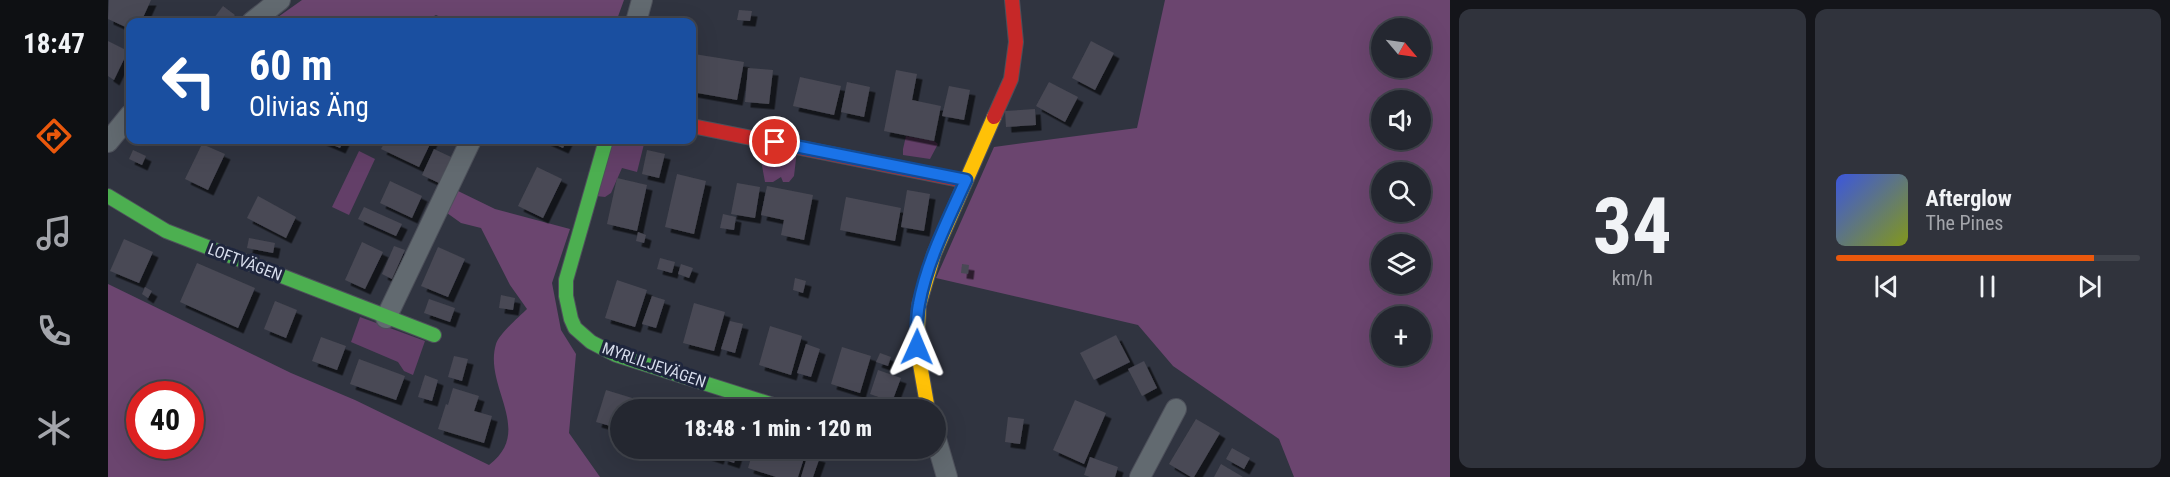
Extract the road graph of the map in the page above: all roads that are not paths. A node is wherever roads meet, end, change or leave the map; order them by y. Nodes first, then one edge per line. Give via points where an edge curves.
1 (280, 0) edge
2 (642, 0) edge
3 (1012, 0) edge
4 (257, 18) edge
5 (637, 18) edge
6 (126, 120) edge
7 (696, 127) edge
8 (108, 142) edge
9 (469, 144) edge
10 (605, 144) edge
11 (966, 180) junction
12 (108, 196) edge
13 (386, 318) junction
14 (434, 335) dead end
15 (754, 399) edge
16 (926, 399) edge
17 (1176, 409) dead end
18 (941, 459) edge
19 (946, 477) edge
20 (1140, 477) edge

1 - 4 street
2 - 5 street
3 - 11 street via 1016,42 1011,79
6 - 8 street
7 - 11 street
9 - 13 street
10 - 15 street, MYRLILJEVÄGEN via 566,280 565,300 573,326 592,344 616,355
11 - 16 street via 934,254 919,305 917,347
12 - 13 street, LOFTVÄGEN via 166,231
13 - 14 street, LOFTVÄGEN
17 - 20 street
18 - 19 street

